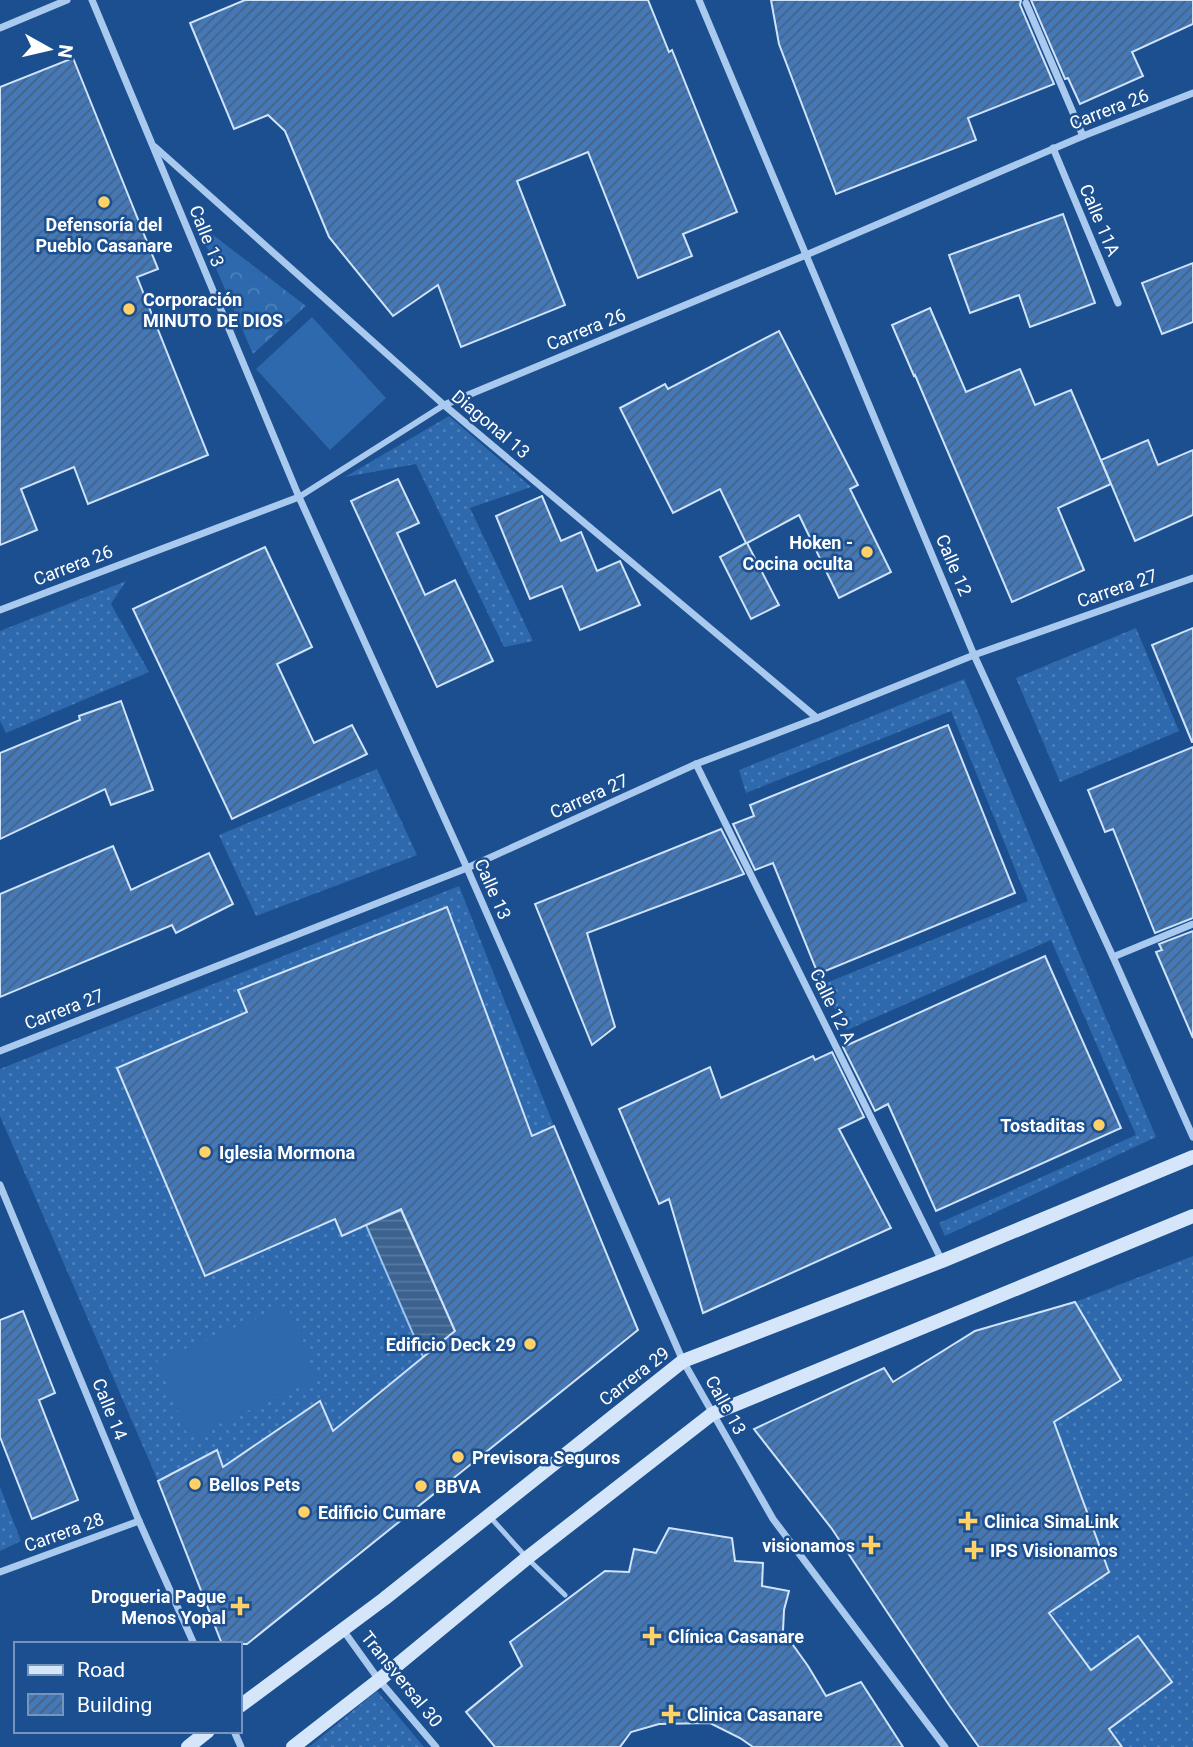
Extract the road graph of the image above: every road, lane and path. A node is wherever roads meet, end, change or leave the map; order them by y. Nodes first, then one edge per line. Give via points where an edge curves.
1 (66, 0) edge
2 (92, 0) edge
3 (699, 0) edge
4 (1027, 3) dead end
5 (0, 28) edge
6 (1193, 93) edge
7 (1083, 136) junction
8 (153, 145) junction
9 (1053, 148) junction
10 (806, 255) junction
11 (1118, 303) dead end
12 (444, 405) junction
13 (299, 498) junction
14 (1193, 578) edge
15 (0, 610) edge
16 (974, 655) junction
17 (817, 718) junction
18 (696, 764) junction
19 (467, 868) junction
20 (1193, 924) edge
21 (1113, 957) junction
22 (0, 1051) edge
23 (1193, 1136) edge
24 (1193, 1157) edge
25 (0, 1185) edge
26 (1193, 1216) edge
27 (942, 1261) junction
28 (683, 1361) junction
29 (712, 1414) junction
30 (489, 1516) junction
31 (139, 1521) junction
32 (527, 1558) junction
33 (0, 1572) edge
34 (565, 1595) dead end
35 (343, 1630) junction
36 (193, 1642) edge
37 (379, 1681) junction
38 (242, 1705) edge
39 (206, 1733) edge
40 (188, 1747) edge
41 (293, 1747) edge
42 (436, 1747) edge
43 (945, 1747) edge

1 - 5 street
2 - 8 street, Calle 13
3 - 10 street, Calle 12
4 - 7 street
6 - 7 street, Carrera 26
7 - 9 street, Carrera 26
8 - 12 street, Diagonal 13
8 - 13 street, Calle 13
9 - 10 street, Carrera 26
9 - 11 street, Calle 11A
10 - 12 street, Carrera 26
10 - 16 street, Calle 12
12 - 13 street, Carrera 26
12 - 17 street, Diagonal 13
13 - 15 street, Carrera 26
13 - 19 street, Calle 13
14 - 16 street, Carrera 27
16 - 17 street, Carrera 27
16 - 21 street, Calle 12
17 - 18 street, Carrera 27
18 - 19 street, Carrera 27
18 - 27 street, Calle 12 A
19 - 22 street, Carrera 27
19 - 28 street, Calle 13
20 - 21 street
21 - 23 street, Calle 12
24 - 27 main road, Carrera 29
25 - 31 street, Calle 14
26 - 29 main road
27 - 28 main road, Carrera 29
28 - 29 street, Calle 13
28 - 30 main road, Carrera 29
29 - 32 main road
29 - 43 street, Calle 13 via 773,1519
30 - 32 lane
30 - 35 main road, Carrera 29
31 - 33 street, Carrera 28
31 - 36 street, Calle 14
32 - 34 lane
32 - 37 main road
35 - 37 street, Transversal 30
35 - 38 main road, Carrera 29
37 - 41 main road
37 - 42 street, Transversal 30
39 - 40 main road

